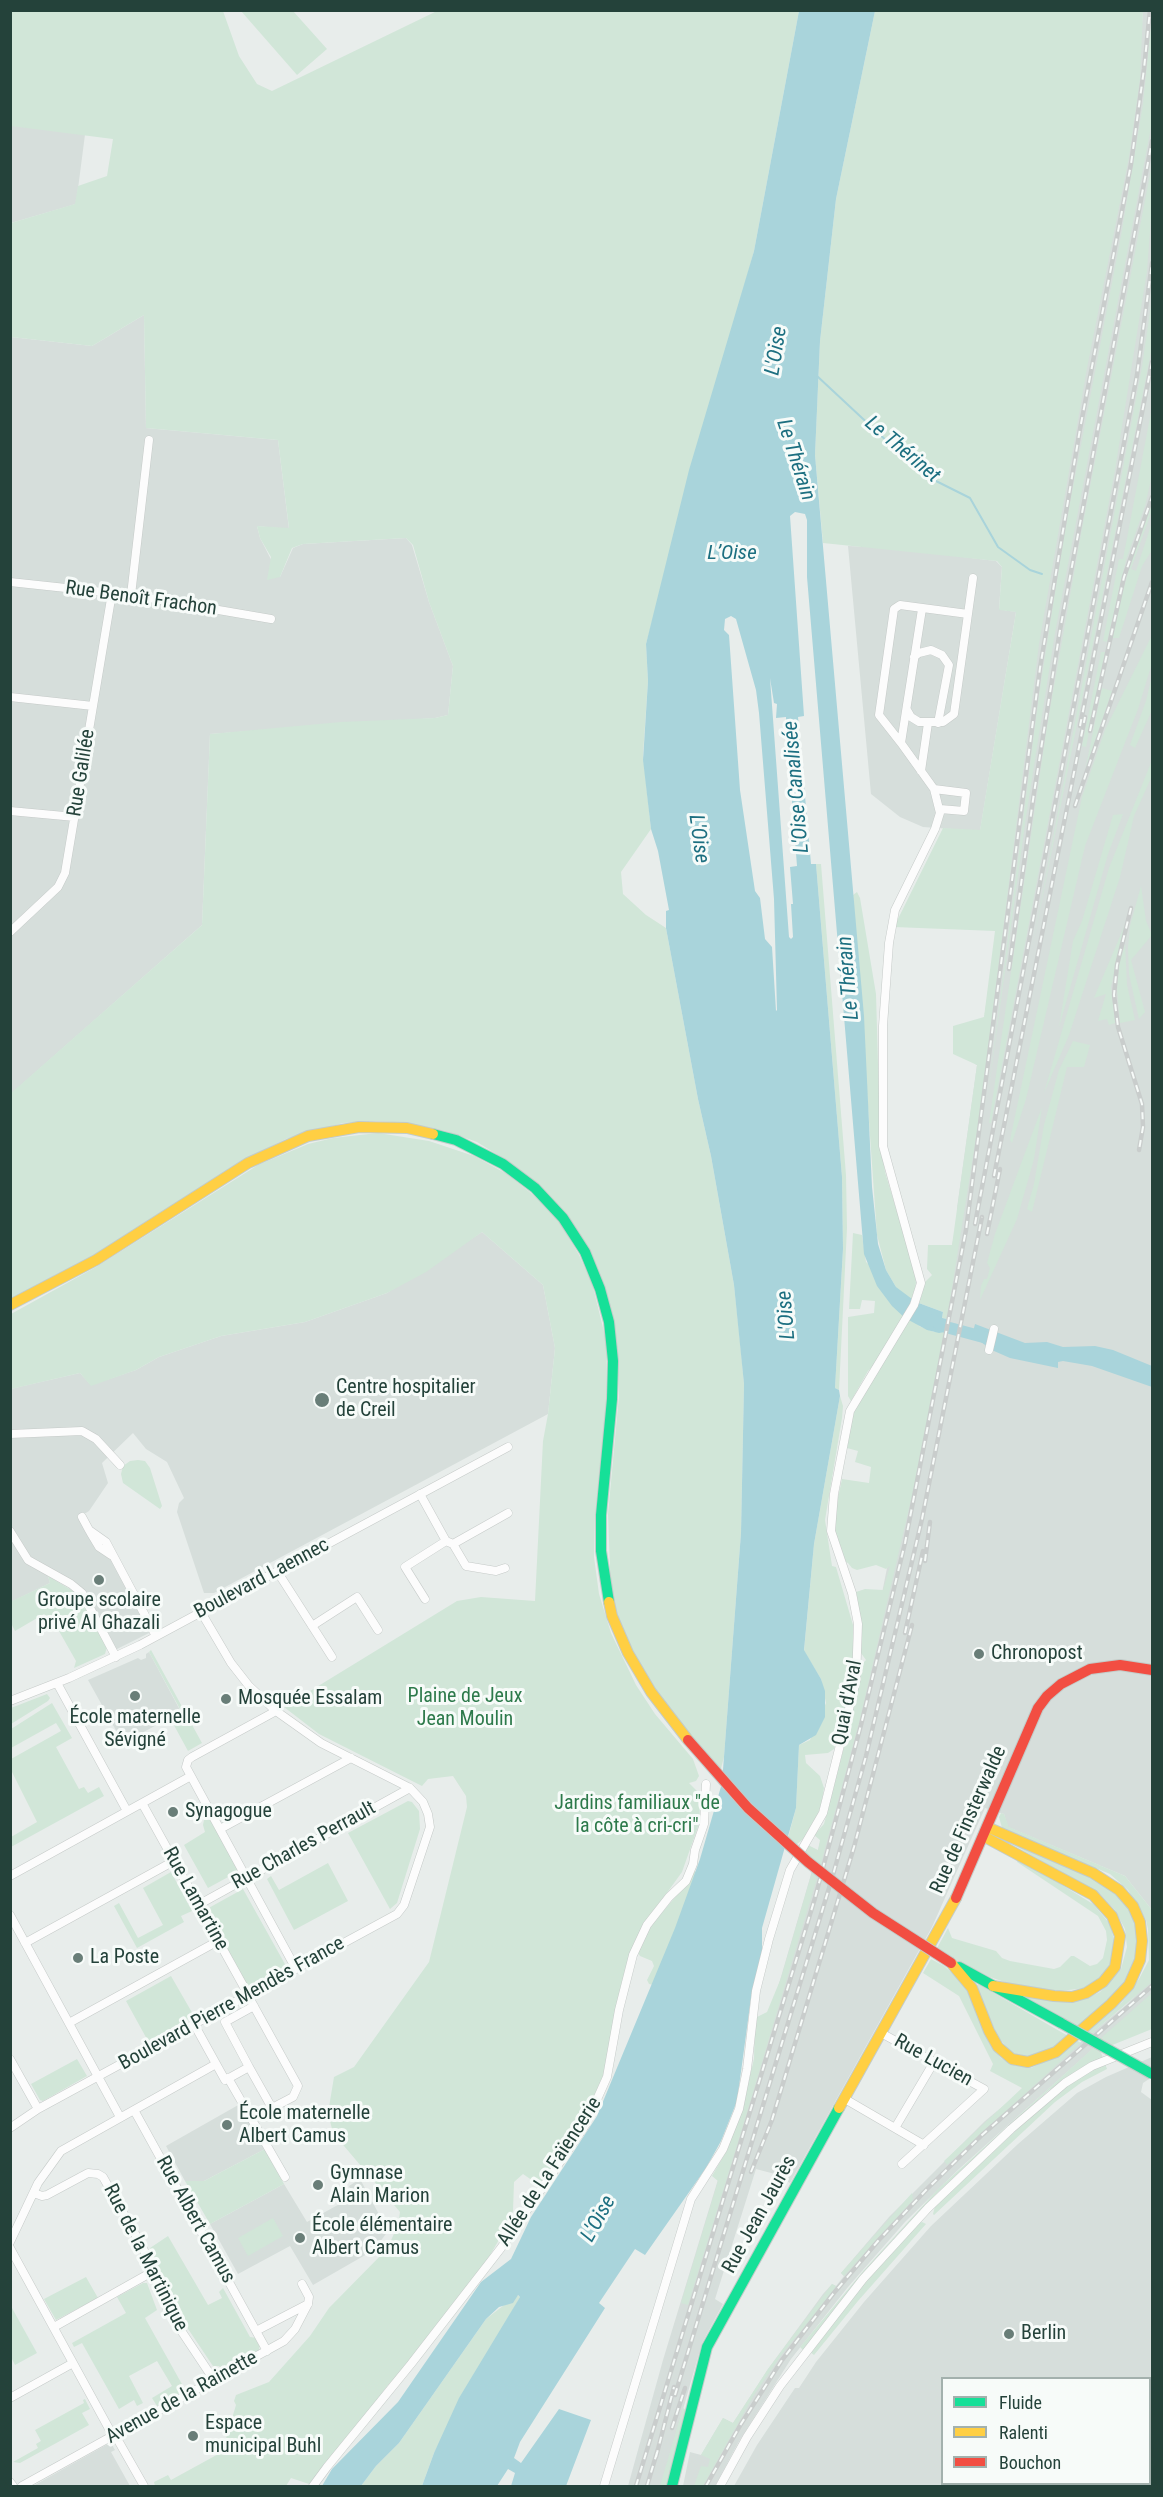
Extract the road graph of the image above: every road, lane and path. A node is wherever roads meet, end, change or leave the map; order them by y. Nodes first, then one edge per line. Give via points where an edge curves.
1 (149, 440) dead end
2 (973, 578) dead end
3 (10, 582) edge
4 (112, 593) junction
5 (131, 595) junction
6 (922, 609) junction
7 (968, 614) junction
8 (271, 619) dead end
9 (914, 657) junction
10 (10, 697) edge
11 (93, 706) junction
12 (906, 708) junction
13 (928, 723) junction
14 (938, 723) junction
15 (901, 743) junction
16 (921, 771) junction
17 (934, 789) junction
18 (940, 809) junction
19 (10, 811) edge
20 (75, 817) junction
21 (10, 932) edge
22 (10, 1305) edge
23 (994, 1329) dead end
24 (988, 1350) dead end
25 (10, 1434) edge
26 (508, 1447) dead end
27 (120, 1465) dead end
28 (420, 1494) junction
29 (508, 1513) dead end
30 (82, 1517) dead end
31 (10, 1531) edge
32 (449, 1543) junction
33 (505, 1568) dead end
34 (278, 1571) junction
35 (425, 1599) dead end
36 (201, 1612) junction
37 (312, 1626) junction
38 (378, 1630) dead end
39 (156, 1636) junction
40 (116, 1657) junction
41 (332, 1657) dead end
42 (1152, 1670) edge
43 (57, 1683) junction
44 (10, 1701) edge
45 (276, 1711) junction
46 (351, 1758) junction
47 (191, 1776) junction
48 (706, 1784) dead end
49 (410, 1788) junction
50 (142, 1803) junction
51 (127, 1811) junction
52 (220, 1829) junction
53 (985, 1832) junction
54 (174, 1861) junction
55 (10, 1876) edge
56 (246, 1877) junction
57 (198, 1905) junction
58 (10, 1915) edge
59 (218, 1941) junction
60 (26, 1943) junction
61 (951, 1963) junction
62 (296, 1969) junction
63 (913, 1975) joint
64 (993, 1986) junction
65 (251, 2000) junction
66 (69, 2022) junction
67 (194, 2024) junction
68 (881, 2033) junction
69 (1152, 2042) edge
70 (11, 2061) edge
71 (934, 2062) junction
72 (216, 2064) junction
73 (249, 2067) junction
74 (1152, 2074) edge
75 (98, 2077) junction
76 (231, 2077) dead end
77 (845, 2099) junction
78 (38, 2109) junction
79 (134, 2110) junction
80 (120, 2117) junction
81 (10, 2128) edge
82 (895, 2128) junction
83 (924, 2145) junction
84 (902, 2164) dead end
85 (285, 2177) dead end
86 (34, 2193) junction
87 (10, 2242) edge
88 (10, 2248) edge
89 (152, 2272) junction
90 (302, 2284) dead end
91 (308, 2304) junction
92 (54, 2327) junction
93 (256, 2331) junction
94 (267, 2351) junction
95 (73, 2363) junction
96 (214, 2380) junction
97 (10, 2398) edge
98 (114, 2435) junction
99 (10, 2482) edge
100 (13, 2487) edge
101 (22, 2487) edge
102 (144, 2487) edge
103 (313, 2487) edge
104 (604, 2487) edge
105 (672, 2487) edge
106 (720, 2487) edge

1 - 5 street
2 - 7 street
3 - 4 street, Rue Benoît Frachon
4 - 5 street, Rue Benoît Frachon
4 - 11 street, Rue Galilée
5 - 8 street, Rue Benoît Frachon
6 - 7 street
6 - 9 street
6 - 15 street via 900,605 893,611 879,715
7 - 14 street via 954,714
9 - 12 street
9 - 14 street via 925,651 937,652 949,665
10 - 11 street
11 - 20 street, Rue Galilée
12 - 13 street via 914,720
12 - 15 street
13 - 14 street
13 - 16 street
15 - 16 street
16 - 17 street
17 - 18 street
17 - 18 street via 966,793 964,811
18 - 104 street, Quai d'Aval via 936,829 895,910 883,1026 883,1146 920,1287 916,1301 850,1411 830,1528 856,1613 856,1677 823,1813 790,1870 766,1951 739,2109 720,2154 691,2199
19 - 20 street
20 - 21 street, Rue Galilée via 62,881
22 - 61 main road, bridge via 96,1260 248,1163 308,1136 360,1127 407,1128 456,1140 503,1164 535,1188 568,1225 603,1297 613,1360 600,1515 601,1551 604,1583 615,1624 631,1660 688,1740 748,1808 873,1913
23 - 24 street
25 - 27 street via 86,1432
26 - 28 street, Boulevard Laennec
28 - 32 street
28 - 34 street, Boulevard Laennec
29 - 32 street
30 - 39 street via 99,1547 113,1556
31 - 40 street via 28,1560 82,1593
32 - 33 street via 468,1567 496,1571
32 - 35 street via 405,1567
34 - 36 street, Boulevard Laennec
34 - 37 street
36 - 39 street, Boulevard Laennec
36 - 45 street via 231,1663
37 - 38 street via 357,1597
37 - 41 street
39 - 40 street, Boulevard Laennec
40 - 43 street, Boulevard Laennec
42 - 53 main road, Rue de Finsterwalde via 1099,1666 1078,1673 1050,1693 1038,1708
43 - 44 street, Boulevard Laennec
43 - 51 street
45 - 46 street
45 - 47 street via 189,1759 186,1767
46 - 49 street
46 - 52 street
47 - 50 street
47 - 52 street
48 - 103 street, Allée de La Faïencerie via 704,1824 693,1864 686,1881 647,1925 633,1955 607,2077 586,2124 501,2248
49 - 56 street, Rue Charles Perrault
49 - 62 street, Boulevard Pierre Mendès France via 425,1805 430,1822 403,1908
50 - 51 street
50 - 54 street, Rue Lamartine
51 - 55 street
52 - 56 street
53 - 61 main road via 1093,1873 1119,1890 1140,1922 1140,1960 1132,1980 1116,2000 1060,2048 1028,2062 1014,2060 998,2047 972,1988
53 - 63 main road, Rue de Finsterwalde via 956,1898
53 - 64 main road via 1092,1895 1112,1916 1120,1940 1118,1960 1111,1974 1086,1993 1054,1996
54 - 57 street, Rue Lamartine
54 - 60 street
56 - 57 street, Rue Charles Perrault
56 - 62 street
57 - 59 street, Rue Lamartine
58 - 60 street
59 - 65 street, Rue Lamartine
59 - 66 street
60 - 66 street
61 - 64 main road
62 - 65 street, Boulevard Pierre Mendès France
63 - 68 main road, Rue Jean Jaurès
64 - 74 main road, bridge
65 - 67 street, Boulevard Pierre Mendès France
65 - 73 street via 225,2022
65 - 73 street, Rue Lamartine via 298,2086 292,2097 272,2108
66 - 75 street
67 - 72 street
67 - 75 street, Boulevard Pierre Mendès France
68 - 71 street, Rue Lucien
68 - 77 main road, Rue Jean Jaurès
69 - 106 street via 1065,2082 934,2201 863,2279 780,2386
70 - 78 street
71 - 82 street
71 - 83 street, Rue Lucien via 984,2089
72 - 79 street
72 - 85 street
73 - 76 street
75 - 78 street, Boulevard Pierre Mendès France
75 - 80 street
77 - 82 street
77 - 105 main road, Rue Jean Jaurès via 708,2347
78 - 81 street, Boulevard Pierre Mendès France
79 - 80 street
79 - 93 street, Rue Albert Camus
80 - 86 street via 59,2154
82 - 83 street
83 - 84 street
86 - 87 street
86 - 89 street, Rue de la Martinique via 47,2195 92,2173 98,2174 143,2248
88 - 92 street
89 - 92 street
89 - 96 street, Rue de la Martinique via 168,2311
90 - 91 street
91 - 93 street
91 - 94 street, Avenue de la Rainette via 290,2336
92 - 95 street
93 - 94 street, Rue Albert Camus
94 - 96 street, Avenue de la Rainette
95 - 97 street
95 - 98 street
96 - 98 street, Avenue de la Rainette
98 - 101 street, Avenue de la Rainette
98 - 102 street
99 - 100 street

